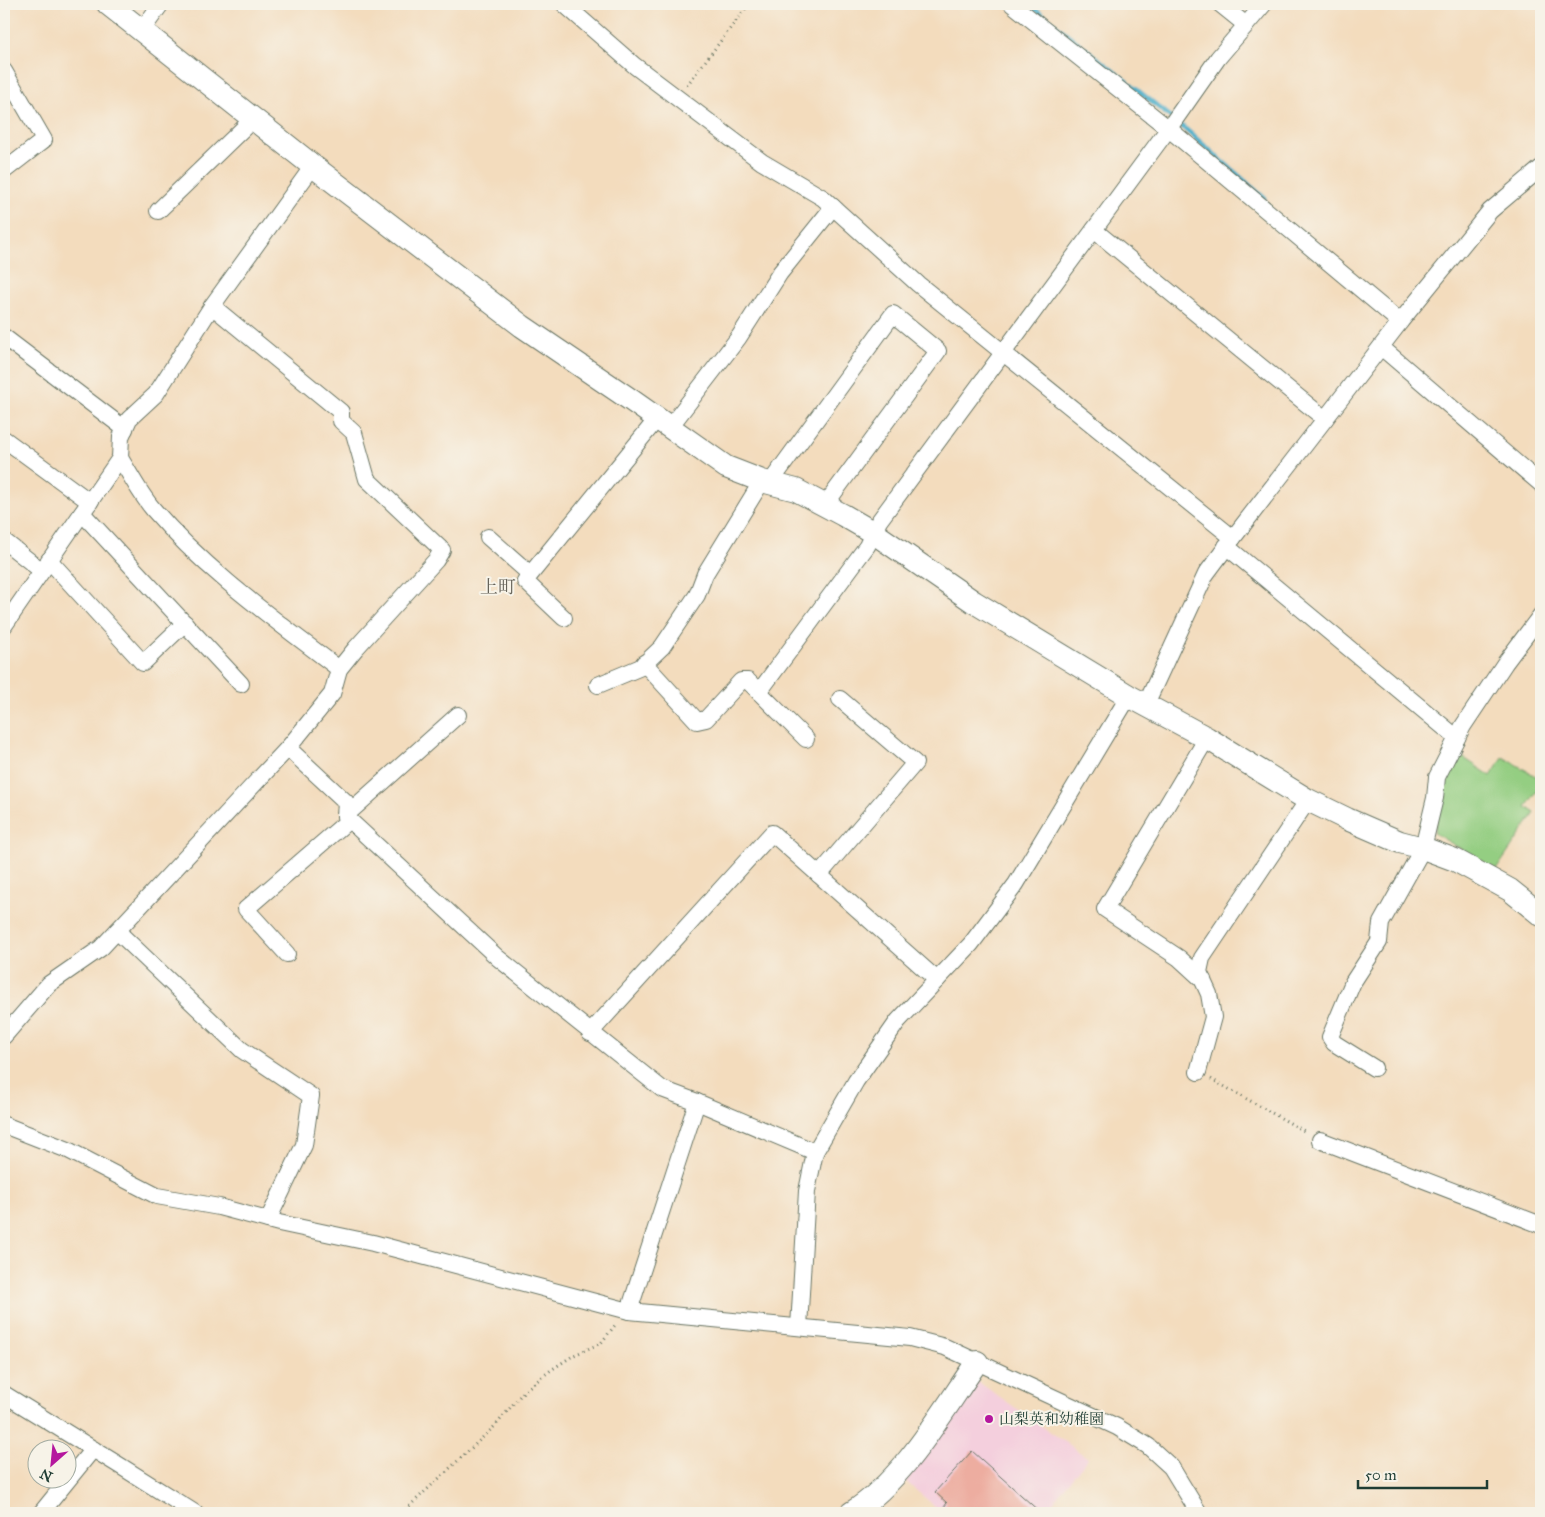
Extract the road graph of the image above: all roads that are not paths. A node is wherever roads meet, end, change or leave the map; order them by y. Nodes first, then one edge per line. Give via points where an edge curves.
1 (108, 4) edge
2 (161, 4) edge
3 (564, 4) edge
4 (1012, 4) edge
5 (1220, 4) edge
6 (1264, 4) edge
7 (1246, 25) junction
8 (142, 30) junction
9 (4, 71) edge
10 (253, 119) junction
11 (1171, 125) junction
12 (313, 166) junction
13 (1541, 168) edge
14 (4, 171) edge
15 (833, 208) junction
16 (158, 211) dead end
17 (1094, 230) junction
18 (212, 306) junction
19 (1400, 322) junction
20 (4, 337) edge
21 (1381, 347) junction
22 (1003, 353) junction
23 (1325, 419) junction
24 (663, 424) junction
25 (125, 429) junction
26 (4, 439) edge
27 (120, 458) junction
28 (766, 482) junction
29 (1541, 484) edge
30 (825, 505) junction
31 (86, 507) junction
32 (874, 533) junction
33 (488, 537) dead end
34 (4, 541) edge
35 (1230, 542) junction
36 (46, 566) junction
37 (530, 574) junction
38 (1541, 615) edge
39 (564, 618) dead end
40 (185, 623) junction
41 (4, 626) edge
42 (644, 663) junction
43 (339, 669) junction
44 (242, 684) dead end
45 (598, 685) dead end
46 (759, 692) junction
47 (840, 699) dead end
48 (1137, 700) junction
49 (458, 715) dead end
50 (1207, 738) junction
51 (1457, 738) junction
52 (806, 739) dead end
53 (288, 748) junction
54 (1308, 800) junction
55 (347, 818) junction
56 (1423, 848) junction
57 (819, 875) junction
58 (1541, 915) edge
59 (117, 931) junction
60 (287, 954) dead end
61 (936, 980) junction
62 (1203, 980) junction
63 (590, 1034) junction
64 (4, 1036) edge
65 (1374, 1068) dead end
66 (1198, 1072) road end
67 (697, 1102) junction
68 (4, 1125) edge
69 (1320, 1140) road end
70 (815, 1152) junction
71 (268, 1220) junction
72 (1541, 1225) edge
73 (626, 1310) junction
74 (799, 1327) junction
75 (977, 1362) junction
76 (4, 1394) edge
77 (93, 1449) junction
78 (41, 1513) edge
79 (195, 1513) edge
80 (851, 1513) edge
81 (1199, 1513) edge

1 - 8 street
2 - 8 street
3 - 15 street via 677,98 762,162 823,198
4 - 11 street
5 - 7 street
6 - 7 street
7 - 11 street via 1218,58
8 - 10 street
9 - 14 street via 44,140
10 - 12 street
10 - 16 street
11 - 17 street
11 - 19 street
12 - 18 street
12 - 24 street via 522,326
13 - 19 street via 1490,211
15 - 22 street via 918,284
15 - 24 street via 780,272 739,337
17 - 22 street
17 - 23 street
18 - 25 street via 156,394 129,419
18 - 43 street via 341,412 340,420 354,433 367,479 442,550
19 - 21 street
20 - 25 street
21 - 23 street
21 - 29 street
22 - 32 street via 878,521
22 - 35 street
23 - 35 street
24 - 28 street via 726,467
24 - 37 street
25 - 27 street via 121,437
26 - 31 street
27 - 31 street
27 - 43 street via 151,507 183,542 224,580
28 - 30 street via 796,490
28 - 30 street via 893,314 938,351
28 - 42 street via 705,574 697,595 662,647
30 - 32 street
31 - 36 street
31 - 40 street
32 - 46 street
32 - 48 street via 974,602
33 - 37 street
34 - 36 street
35 - 48 street via 1206,574
35 - 51 street
36 - 40 street via 143,663
36 - 41 street
37 - 39 street via 525,581
38 - 51 street via 1504,663
40 - 44 street
42 - 45 street
42 - 46 street via 697,721 706,719 740,681 748,681
43 - 53 street via 332,694
46 - 52 street
47 - 57 street via 914,763
48 - 50 street
48 - 61 street via 1016,884 971,944
49 - 55 street
50 - 54 street
50 - 62 street via 1105,909 1179,958
51 - 56 street via 1437,777
53 - 55 street via 346,802
53 - 59 street
54 - 56 street via 1346,820
54 - 62 street via 1202,958 1199,972
55 - 60 street via 246,910
55 - 63 street via 498,958
56 - 58 street via 1455,860 1510,890
56 - 65 street via 1381,923 1378,942 1353,982 1330,1037 1334,1043
57 - 61 street
57 - 63 street via 772,832
59 - 64 street via 101,948 49,984
59 - 71 street via 242,1050 311,1096 304,1146
61 - 70 street via 898,1021 856,1081
62 - 66 street via 1213,1017
63 - 67 street via 662,1089
67 - 70 street
67 - 73 street
68 - 71 street via 68,1150 157,1196
69 - 72 street
70 - 74 street via 808,1191
71 - 73 street via 373,1243
73 - 74 street
74 - 75 street via 910,1338 945,1346
75 - 80 street via 905,1465 865,1504
75 - 81 street via 1117,1426 1148,1446 1171,1467
76 - 77 street
77 - 78 street
77 - 79 street

